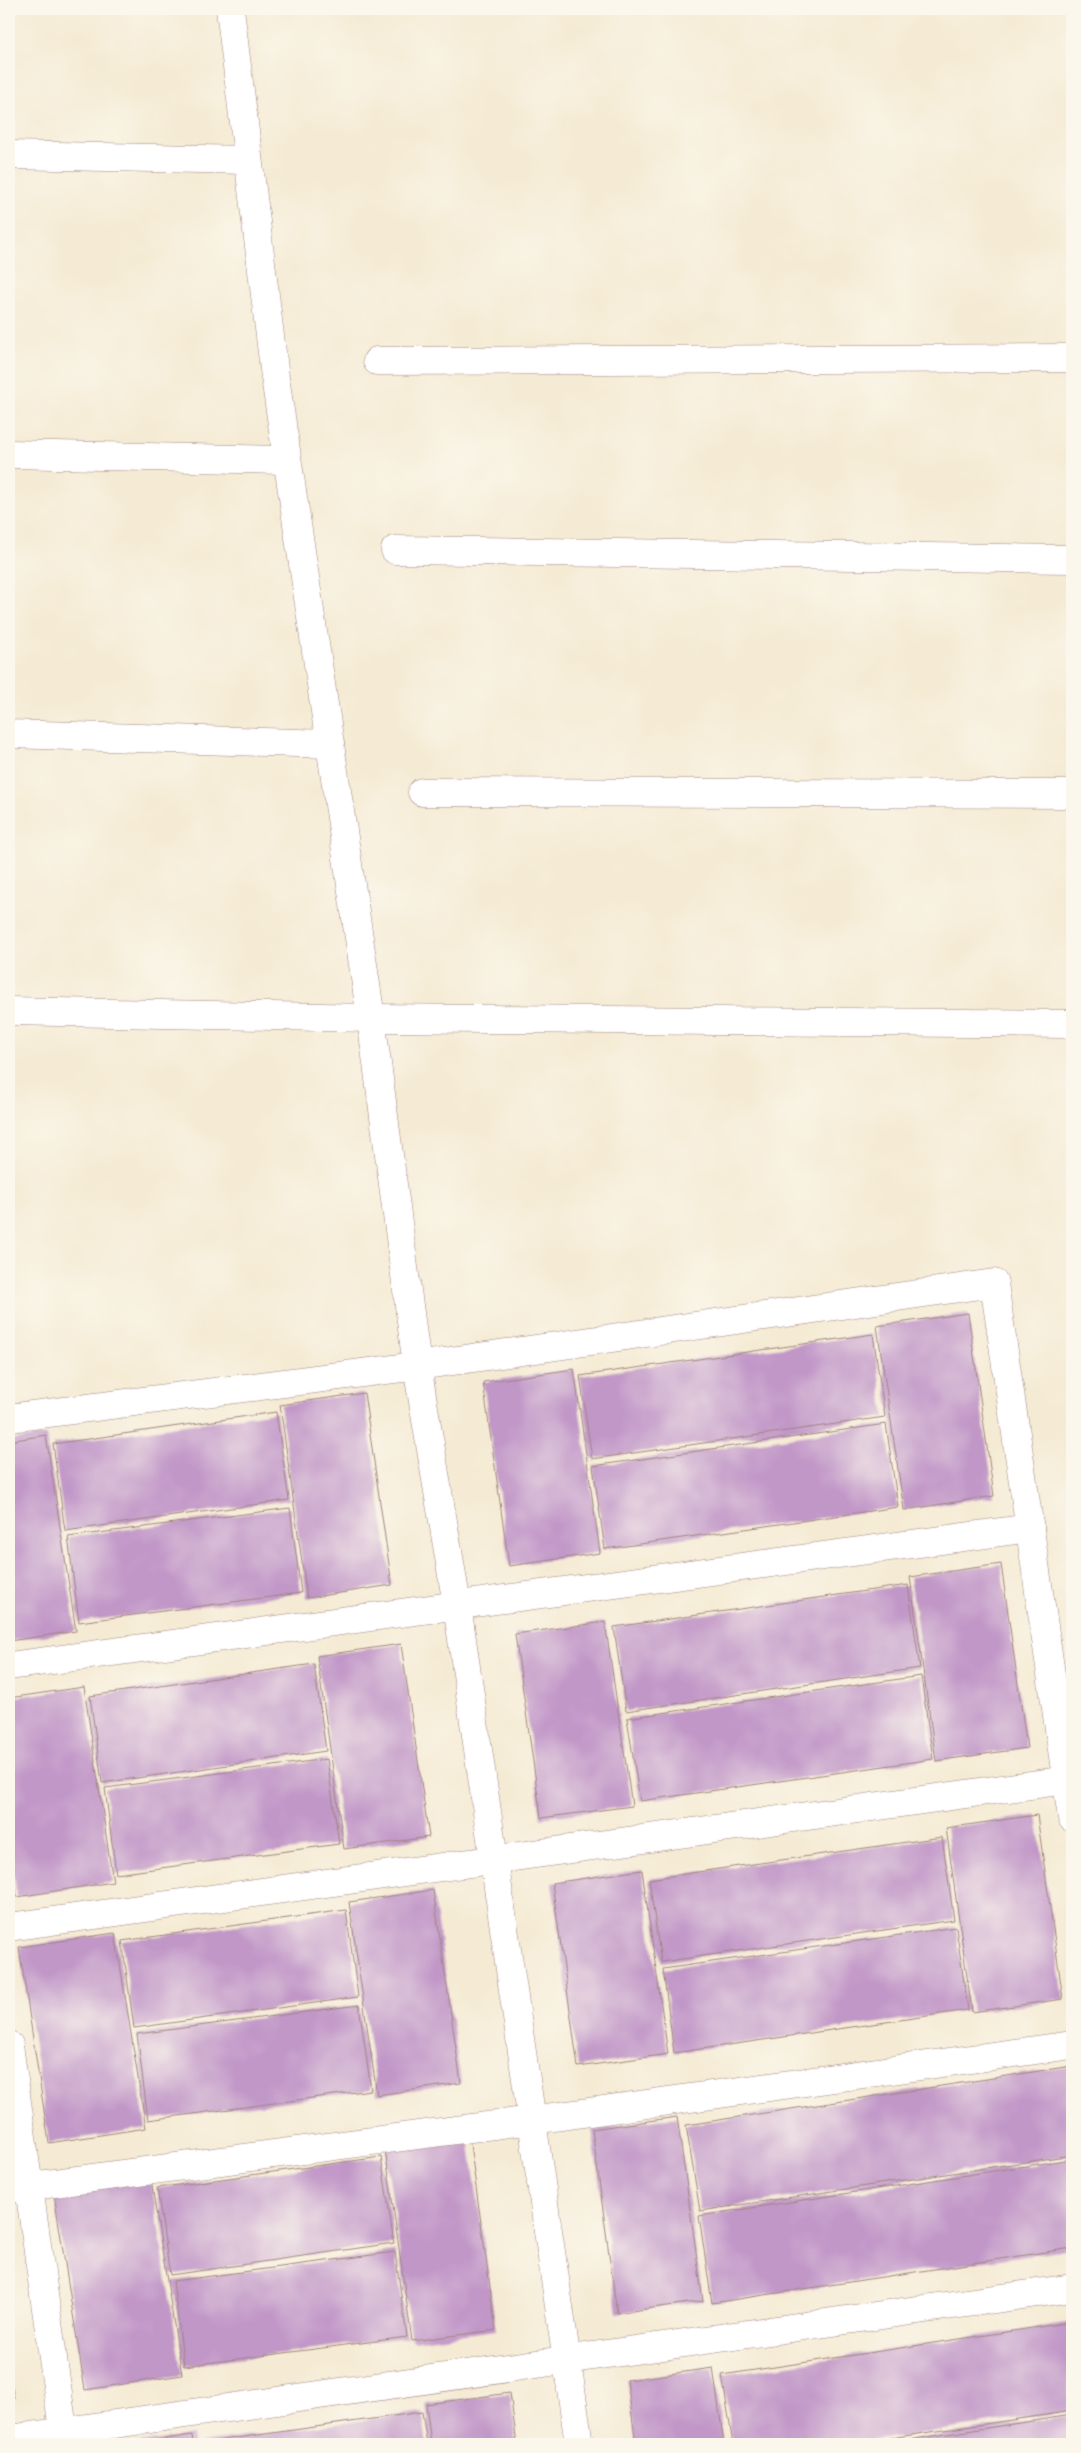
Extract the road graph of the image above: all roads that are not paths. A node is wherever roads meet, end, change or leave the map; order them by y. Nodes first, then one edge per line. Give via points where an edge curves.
1 (230, 9) edge
2 (9, 154) edge
3 (248, 160) junction
4 (1072, 358) edge
5 (377, 361) dead end
6 (9, 454) edge
7 (287, 460) junction
8 (395, 550) dead end
9 (1072, 559) edge
10 (9, 734) edge
11 (330, 744) junction
12 (422, 792) dead end
13 (1072, 794) edge
14 (9, 1011) edge
15 (371, 1018) junction
16 (1072, 1024) edge
17 (417, 1366) junction
18 (9, 1418) edge
19 (1030, 1528) junction
20 (457, 1605) junction
21 (9, 1666) edge
22 (1067, 1780) junction
23 (1072, 1818) edge
24 (494, 1860) junction
25 (9, 1927) edge
26 (1072, 2044) edge
27 (9, 2045) edge
28 (532, 2120) junction
29 (19, 2188) edge
30 (1072, 2288) edge
31 (568, 2359) junction
32 (64, 2438) edge
33 (9, 2439) edge
34 (579, 2444) edge

1 - 3 street
2 - 3 street
3 - 7 street
4 - 5 street
6 - 7 street
7 - 11 street
8 - 9 street
10 - 11 street
11 - 15 street
12 - 13 street
14 - 15 street
15 - 16 street
15 - 17 street
17 - 18 street
17 - 19 street via 994,1283
17 - 20 street
19 - 20 street
19 - 22 street
20 - 21 street
20 - 24 street
22 - 23 street
22 - 24 street
24 - 25 street
24 - 28 street
26 - 28 street
27 - 29 street
28 - 29 street
28 - 31 street
29 - 32 street
30 - 31 street
31 - 32 street
31 - 34 street
32 - 33 street

